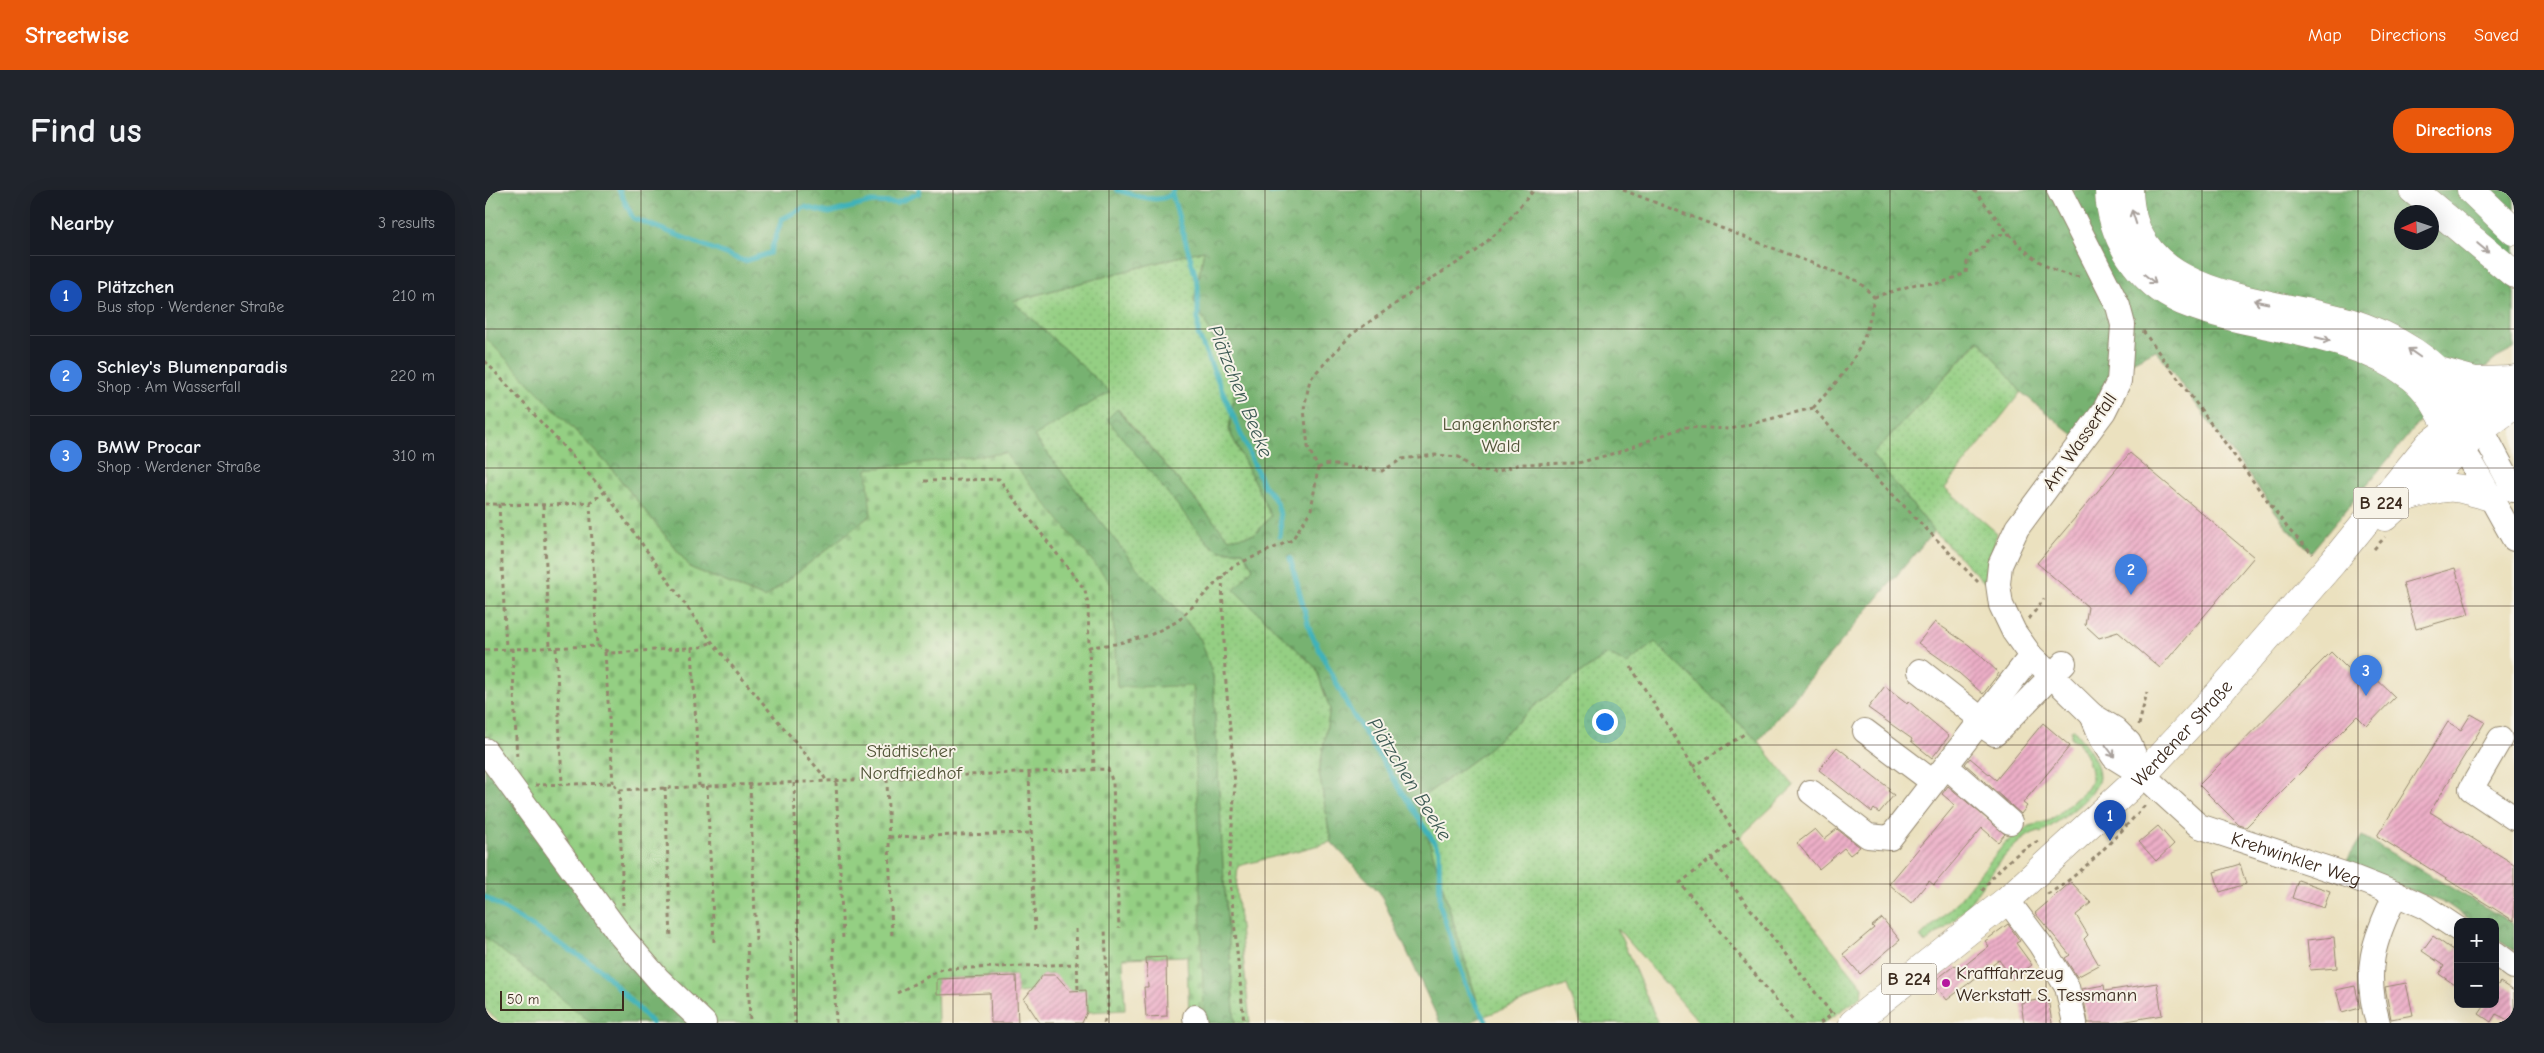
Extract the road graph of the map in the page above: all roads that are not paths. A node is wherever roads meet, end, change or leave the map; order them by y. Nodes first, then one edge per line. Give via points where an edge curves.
1 (2059, 190) edge
2 (2109, 190) edge
3 (2129, 190) edge
4 (2413, 190) edge
5 (2471, 190) edge
6 (2514, 231) edge
7 (2514, 274) edge
8 (2439, 371) junction
9 (2513, 388) edge
10 (2477, 420) junction
11 (2455, 439) junction
12 (2503, 494) edge
13 (2410, 496) junction
14 (2514, 539) edge
15 (2322, 558) junction
16 (2031, 656) junction
17 (2058, 670) junction
18 (1920, 671) dead end
19 (1981, 719) junction
20 (1865, 731) dead end
21 (2500, 738) dead end
22 (485, 750) edge
23 (1939, 774) junction
24 (2150, 782) junction
25 (1811, 792) dead end
26 (2514, 818) edge
27 (2010, 822) dead end
28 (2396, 894) junction
29 (2007, 900) junction
30 (2454, 926) edge
31 (2499, 956) edge
32 (2514, 967) edge
33 (1843, 1019) edge
34 (704, 1023) edge
35 (2075, 1023) edge
36 (2378, 1023) edge

1 - 16 street, Am Wasserfall via 2118,306 2123,325 2124,386 2017,528 2000,566 2001,604 2014,632
2 -> 11 main road via 2109,202 2125,249 2146,277 2182,301 2333,341 2377,357 2412,377 2431,397
8 -> 3 main road via 2398,342 2363,327 2223,294 2180,277 2163,267 2142,237 2131,207
4 -> 7 main road
5 - 6 main road
8 - 9 main road
8 - 10 main road via 2452,383
9 - 10 main road, Werdener Straße / B 224
10 - 11 main road, Werdener Straße / B 224
10 - 12 street
11 - 12 street
11 - 13 main road, Werdener Straße / B 224
11 - 15 main road, Werdener Straße / B 224 via 2429,444
12 - 13 main road via 2444,486
12 - 14 street
13 - 15 main road, Werdener Straße / B 224
15 - 24 main road, Werdener Straße / B 224
16 - 17 street, Am Wasserfall
16 - 19 street
17 - 19 street via 1995,734
17 - 24 street, Am Wasserfall via 2092,714 2129,743
18 - 19 street
19 - 23 street
20 - 23 street
21 - 26 street via 2471,790
22 - 34 street via 515,785 621,936 659,980
23 - 25 street via 1890,838 1868,836
23 - 27 street
24 - 28 street, Krehwinkler Weg via 2199,826
24 - 29 main road, Werdener Straße / B 224
28 - 30 street, Krehwinkler Weg via 2425,907
28 - 36 street via 2373,946 2373,1005
29 - 33 main road, Werdener Straße / B 224
29 - 35 street via 2067,987
31 - 32 street

